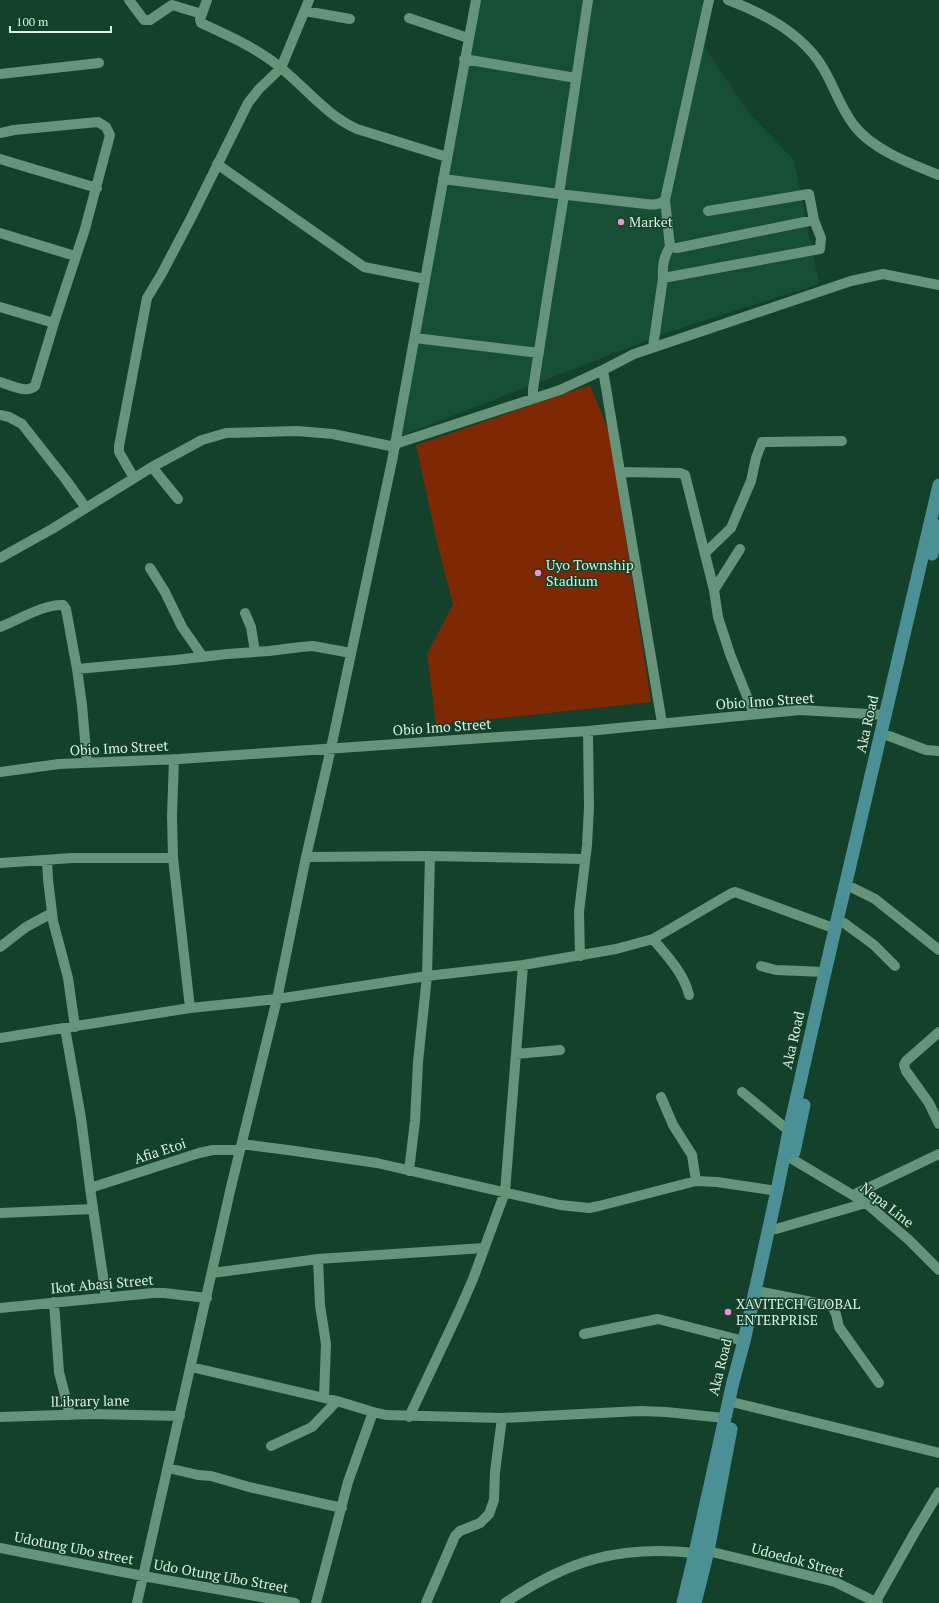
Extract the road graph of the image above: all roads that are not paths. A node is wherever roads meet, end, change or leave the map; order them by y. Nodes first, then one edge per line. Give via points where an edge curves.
1 (129, 0) edge
2 (207, 0) edge
3 (309, 0) edge
4 (476, 0) edge
5 (588, 0) edge
6 (709, 0) edge
7 (728, 0) edge
8 (305, 11) junction
9 (202, 14) junction
10 (408, 18) dead end
11 (350, 20) dead end
12 (468, 38) junction
13 (464, 59) junction
14 (99, 64) dead end
15 (281, 68) junction
16 (0, 74) edge
17 (576, 78) junction
18 (0, 133) edge
19 (447, 157) junction
20 (0, 159) edge
21 (217, 164) junction
22 (939, 175) edge
23 (443, 178) junction
24 (97, 188) junction
25 (562, 195) junction
26 (665, 200) junction
27 (708, 211) dead end
28 (814, 220) junction
29 (0, 233) edge
30 (670, 248) junction
31 (75, 256) junction
32 (663, 278) junction
33 (425, 279) junction
34 (939, 285) edge
35 (0, 307) edge
36 (54, 323) junction
37 (415, 338) junction
38 (653, 348) junction
39 (539, 353) junction
40 (603, 370) junction
41 (0, 382) edge
42 (533, 399) junction
43 (0, 415) edge
44 (842, 441) dead end
45 (395, 447) junction
46 (152, 467) junction
47 (620, 472) junction
48 (134, 478) junction
49 (939, 485) edge
50 (178, 499) dead end
51 (937, 499) edge
52 (86, 508) junction
53 (939, 526) edge
54 (937, 543) edge
55 (740, 548) dead end
56 (705, 553) junction
57 (0, 558) edge
58 (150, 568) dead end
59 (714, 590) junction
60 (245, 613) dead end
61 (0, 627) edge
62 (255, 652) junction
63 (351, 653) junction
64 (203, 657) junction
65 (78, 669) junction
66 (754, 714) junction
67 (886, 715) junction
68 (662, 723) junction
69 (588, 732) junction
70 (890, 736) junction
71 (331, 748) junction
72 (939, 751) edge
73 (174, 759) junction
74 (87, 763) junction
75 (0, 772) edge
76 (430, 856) junction
77 (306, 857) junction
78 (173, 858) junction
79 (585, 859) junction
80 (47, 860) junction
81 (0, 863) edge
82 (853, 888) junction
83 (52, 913) junction
84 (840, 926) junction
85 (653, 939) junction
86 (0, 947) edge
87 (939, 950) edge
88 (580, 956) junction
89 (523, 965) junction
90 (761, 966) dead end
91 (895, 966) dead end
92 (825, 972) junction
93 (427, 976) junction
94 (689, 995) dead end
95 (277, 999) junction
96 (190, 1008) junction
97 (70, 1027) junction
98 (939, 1032) edge
99 (0, 1038) edge
100 (560, 1050) dead end
101 (516, 1054) junction
102 (742, 1092) dead end
103 (661, 1097) dead end
104 (939, 1124) edge
105 (789, 1131) junction
106 (241, 1147) junction
107 (939, 1154) edge
108 (792, 1158) junction
109 (409, 1171) junction
110 (696, 1181) junction
111 (90, 1188) junction
112 (777, 1191) junction
113 (505, 1192) junction
114 (853, 1196) junction
115 (866, 1203) junction
116 (93, 1209) junction
117 (0, 1213) edge
118 (776, 1229) junction
119 (484, 1248) junction
120 (318, 1259) junction
121 (939, 1270) edge
122 (212, 1273) junction
123 (762, 1292) junction
124 (106, 1297) junction
125 (207, 1298) junction
126 (54, 1302) junction
127 (0, 1308) edge
128 (584, 1334) dead end
129 (744, 1341) junction
130 (191, 1367) junction
131 (879, 1383) dead end
132 (324, 1398) junction
133 (337, 1401) junction
134 (736, 1403) junction
135 (372, 1412) junction
136 (70, 1415) junction
137 (180, 1416) junction
138 (409, 1416) junction
139 (0, 1417) edge
140 (502, 1418) junction
141 (724, 1418) junction
142 (271, 1446) dead end
143 (939, 1453) edge
144 (168, 1468) junction
145 (939, 1492) edge
146 (342, 1508) junction
147 (0, 1548) edge
148 (702, 1552) junction
149 (143, 1576) junction
150 (246, 1598) edge
151 (876, 1602) edge
152 (137, 1603) edge
153 (295, 1603) edge
154 (316, 1603) edge
155 (426, 1603) edge
156 (505, 1603) edge
157 (683, 1603) edge
158 (695, 1603) edge

1 - 9 street via 147,21 172,5
2 - 9 street
3 - 8 street
4 - 12 street
5 - 17 street
6 - 26 street
7 - 22 street via 790,31 800,40 818,60 853,125 862,134 892,155
8 - 11 street
8 - 15 street
9 - 15 street via 201,23 250,46
10 - 12 street
12 - 13 street
13 - 17 street
13 - 19 street
14 - 16 street
15 - 19 street via 344,123
15 - 21 street via 248,103
17 - 25 street
18 - 24 street via 98,122 106,127 110,135
19 - 23 street
20 - 24 street
21 - 33 street via 364,267
21 - 48 street via 181,238 147,298 119,446 119,452
23 - 25 street
23 - 33 street
24 - 31 street
25 - 26 street via 656,205
25 - 39 street
26 - 30 street
27 - 28 street via 809,194
28 - 30 street
28 - 32 street via 820,238 820,249
29 - 31 street
30 - 32 street via 666,252 662,269
31 - 36 street
32 - 38 street
33 - 37 street
34 - 38 street via 883,274 871,276
35 - 36 street
36 - 41 street via 35,386 26,390
37 - 39 street
37 - 45 street
38 - 40 street via 634,354
39 - 42 street
40 - 42 street via 560,390
40 - 47 street
42 - 45 street via 395,444
43 - 52 street via 22,424
44 - 56 street via 762,442 751,481 731,528
45 - 46 street via 333,434 297,431 226,433 202,440
45 - 63 street
46 - 48 street
46 - 50 street
47 - 56 street via 685,474
47 - 68 street
48 - 52 street
49 - 51 main road, Aka Road
51 - 67 main road, Aka Road
52 - 57 street
53 - 54 main road, Aka Road
54 - 70 main road, Aka Road
55 - 59 street
56 - 59 street
58 - 64 street via 182,627
59 - 66 street via 718,618
60 - 62 street via 251,627
61 - 65 street via 46,607 63,606 66,609
62 - 63 street via 313,646
62 - 64 street
63 - 71 street
64 - 65 street
65 - 74 street
66 - 67 street, Obio Imo Street via 800,710
66 - 68 street, Obio Imo Street
67 - 84 main road, Aka Road
68 - 69 street, Obio Imo Street
69 - 71 street, Obio Imo Street
69 - 79 street via 589,807
70 - 72 street via 926,750
70 - 82 main road, Aka Road
71 - 73 street, Obio Imo Street
71 - 77 street
73 - 74 street, Obio Imo Street
73 - 78 street
74 - 75 street, Obio Imo Street
76 - 77 street
76 - 79 street
76 - 93 street
77 - 95 street
78 - 80 street
78 - 96 street
79 - 88 street via 579,912
80 - 81 street
80 - 83 street
82 - 84 main road, Aka Road
82 - 87 street via 875,899
83 - 86 street via 26,927
83 - 97 street via 68,978
84 - 85 street via 735,892
84 - 91 street via 874,945
84 - 92 main road, Aka Road
84 - 108 main road, Aka Road
85 - 88 street
85 - 94 street via 683,979
88 - 89 street
89 - 93 street
89 - 101 street
90 - 92 street via 776,970
92 - 105 main road, Aka Road
93 - 95 street
93 - 109 street
95 - 96 street
95 - 106 street
96 - 97 street
97 - 99 street
97 - 111 street
98 - 104 street via 904,1065 929,1103
100 - 101 street
101 - 113 street
102 - 105 street
103 - 110 street via 673,1125 692,1155
105 - 112 main road, Aka Road
106 - 109 street, Afia Etoi via 310,1153
106 - 111 street, Afia Etoi via 213,1150
106 - 122 street
107 - 114 street
108 - 114 street, Nepa Line
108 - 118 main road, Aka Road
109 - 113 street, Afia Etoi
110 - 112 street, Afia Etoi
110 - 113 street, Afia Etoi via 589,1208 560,1205
111 - 116 street
112 - 129 main road, Aka Road
113 - 119 street
114 - 115 street, Nepa Line
115 - 118 street
115 - 121 street, Nepa Line
116 - 117 street
116 - 124 street
118 - 123 main road, Aka Road
119 - 120 street
119 - 138 street via 460,1310
120 - 122 street
120 - 132 street via 320,1305 326,1344
122 - 125 street
123 - 131 street via 832,1306 839,1327
123 - 134 main road, Aka Road
124 - 125 street, Ikot Abasi Street via 164,1293
124 - 126 street, Ikot Abasi Street
125 - 130 street
126 - 127 street, Ikot Abasi Street
126 - 136 street via 59,1372
128 - 129 street via 658,1319
129 - 141 main road, Aka Road
130 - 132 street
130 - 137 street
132 - 133 street
133 - 135 street
133 - 142 street via 312,1427
134 - 143 street
134 - 148 main road, Aka Road
135 - 138 street
135 - 146 street via 348,1482
136 - 137 street, lLibrary lane
136 - 139 street, lLibrary lane
137 - 144 street
138 - 140 street
140 - 141 street via 640,1411
140 - 155 street via 494,1500 489,1514 480,1523 460,1531 455,1536
141 - 148 main road, Aka Road
144 - 146 street
144 - 149 street
145 - 151 street
146 - 154 street
147 - 149 street, Udotung Ubo street
148 - 151 street, Udoedok Street via 835,1582
148 - 156 street, Udoedok Street via 655,1550 602,1557 557,1573
148 - 157 main road, Aka Road
148 - 158 main road, Aka Road
149 - 150 street, Udo Otung Ubo Street
149 - 152 street
150 - 153 street, Udo Otung Ubo Street

